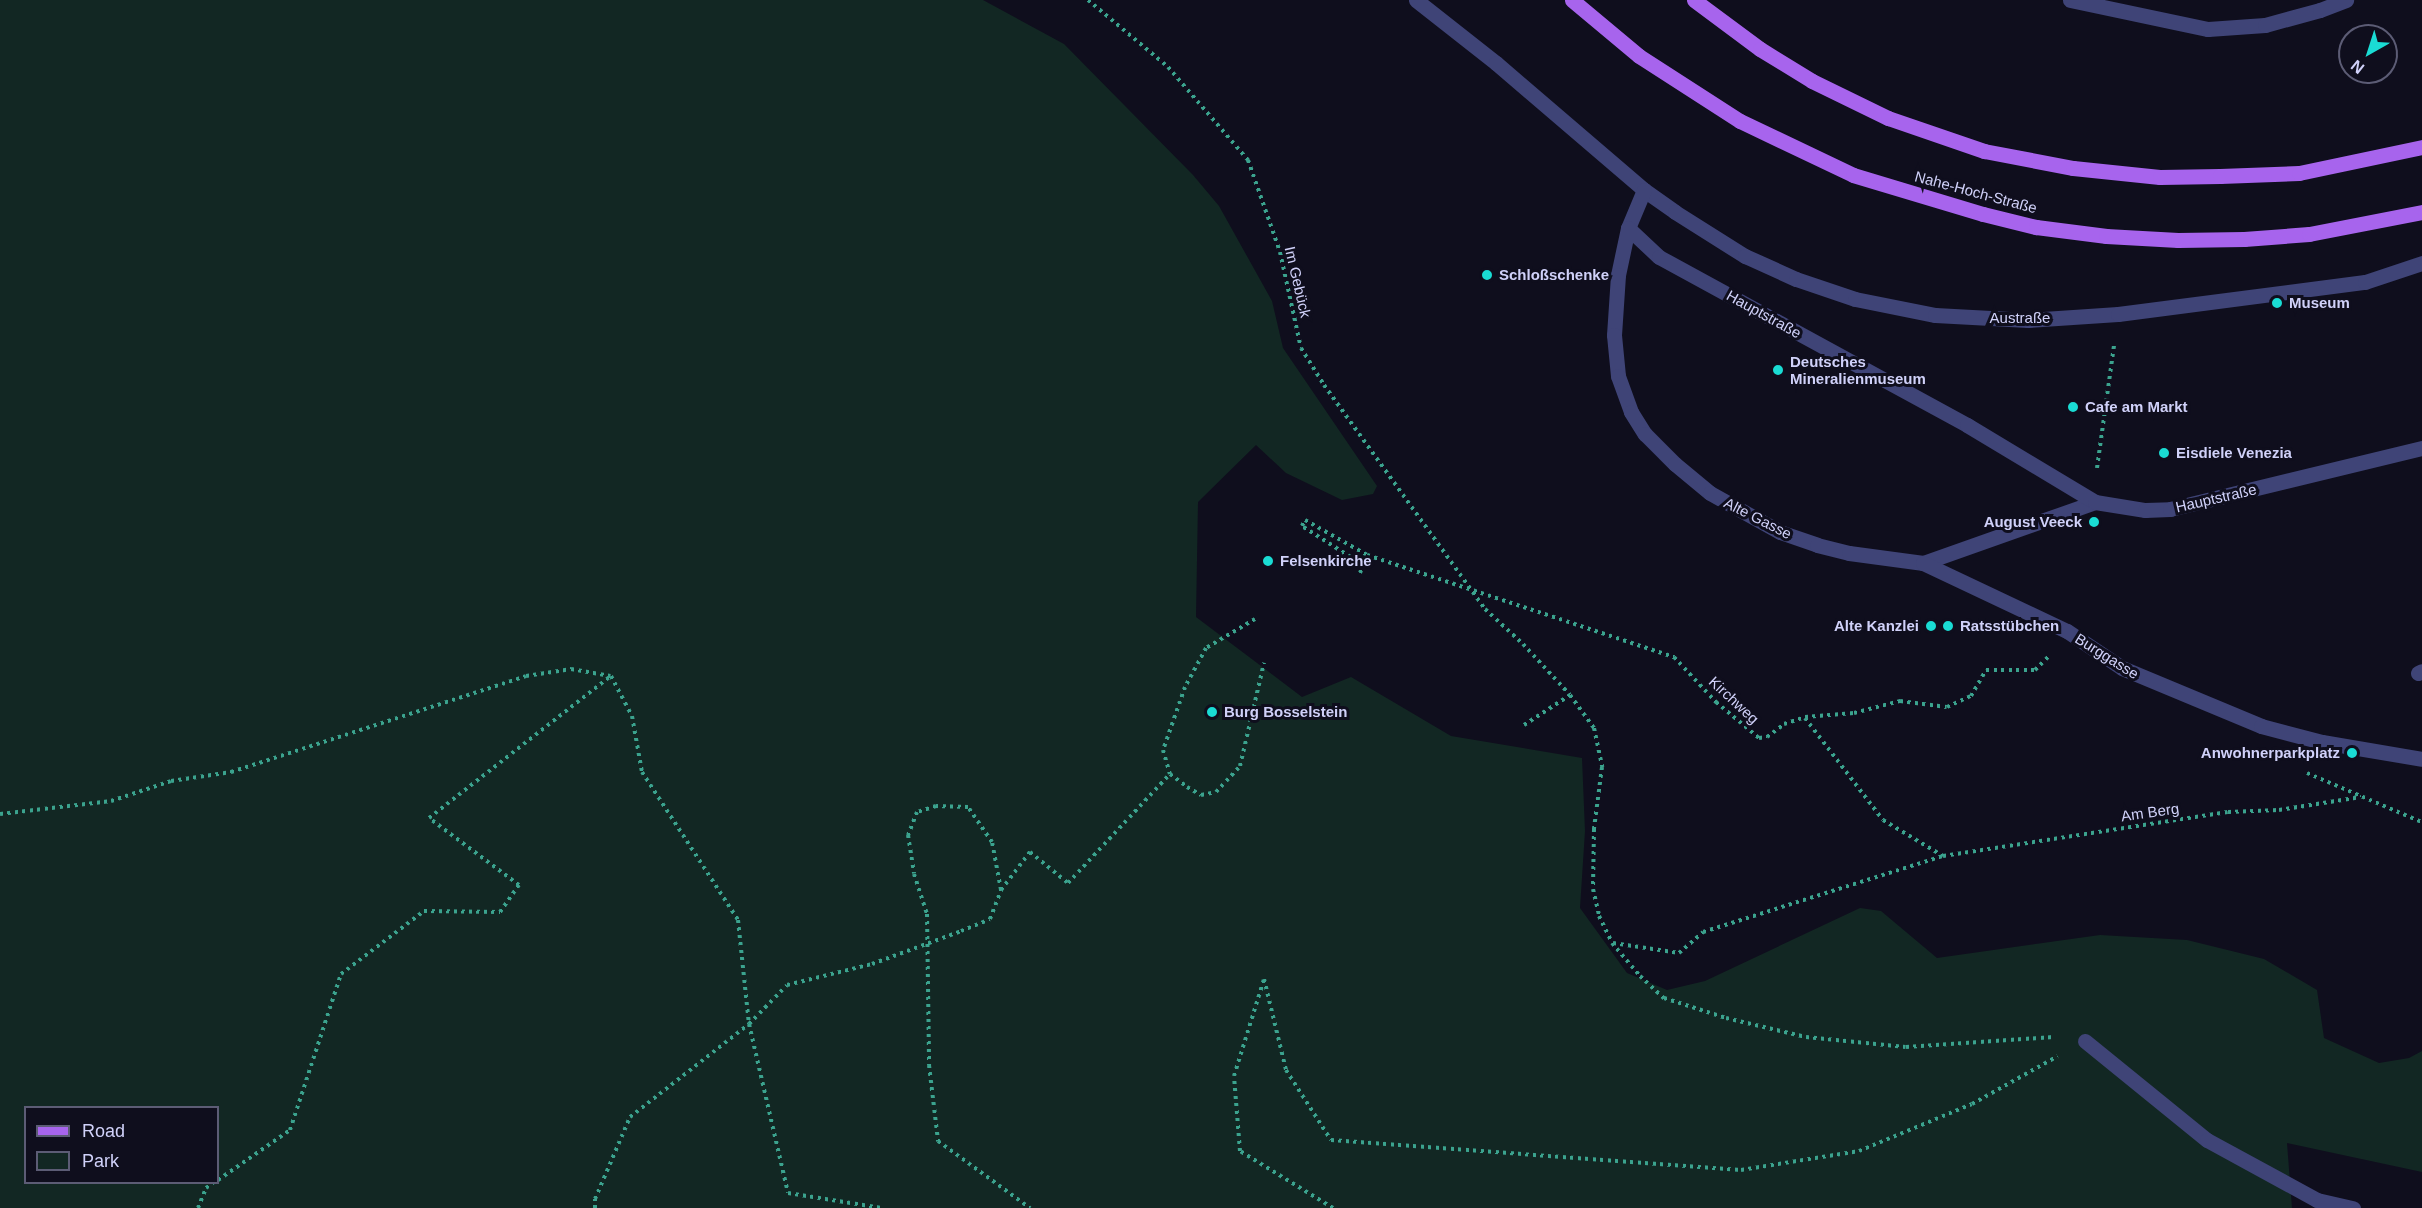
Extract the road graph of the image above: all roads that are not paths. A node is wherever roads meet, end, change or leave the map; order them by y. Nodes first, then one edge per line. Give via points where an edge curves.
1 (1416, 0) edge
2 (1572, 0) edge
3 (1694, 0) edge
4 (2070, 0) edge
5 (2346, 0) edge
6 (2422, 147) edge
7 (1644, 190) junction
8 (2422, 212) edge
9 (1628, 228) junction
10 (2422, 263) edge
11 (2422, 448) edge
12 (2095, 502) junction
13 (1923, 563) junction
14 (2422, 759) edge
15 (2085, 1041) road end
16 (2353, 1208) edge

1 - 7 street
2 - 8 main road, Nahe-Hoch-Straße via 1640,56 1740,121 1852,175 1983,214 2036,227 2178,240 2309,234
3 - 6 main road via 1760,49 1812,81 1888,118 1984,151 2073,168 2160,177 2300,172
4 - 5 street via 2208,29 2265,25
7 - 9 street
7 - 10 street, Austraße via 1745,256 1796,279 1855,299 1935,315 2028,320 2118,314 2365,282
9 - 12 street, Hauptstraße via 1659,257 1967,425
9 - 13 street, Alte Gasse via 1618,275 1614,335 1618,376 1631,412 1645,434 1710,493 1780,532 1849,554
11 - 12 street, Hauptstraße via 2170,509 2145,510
12 - 13 street, Alte Gasse
13 - 14 street, Burggasse via 2067,631 2122,669 2261,726 2322,742
15 - 16 street via 2207,1140 2317,1200

